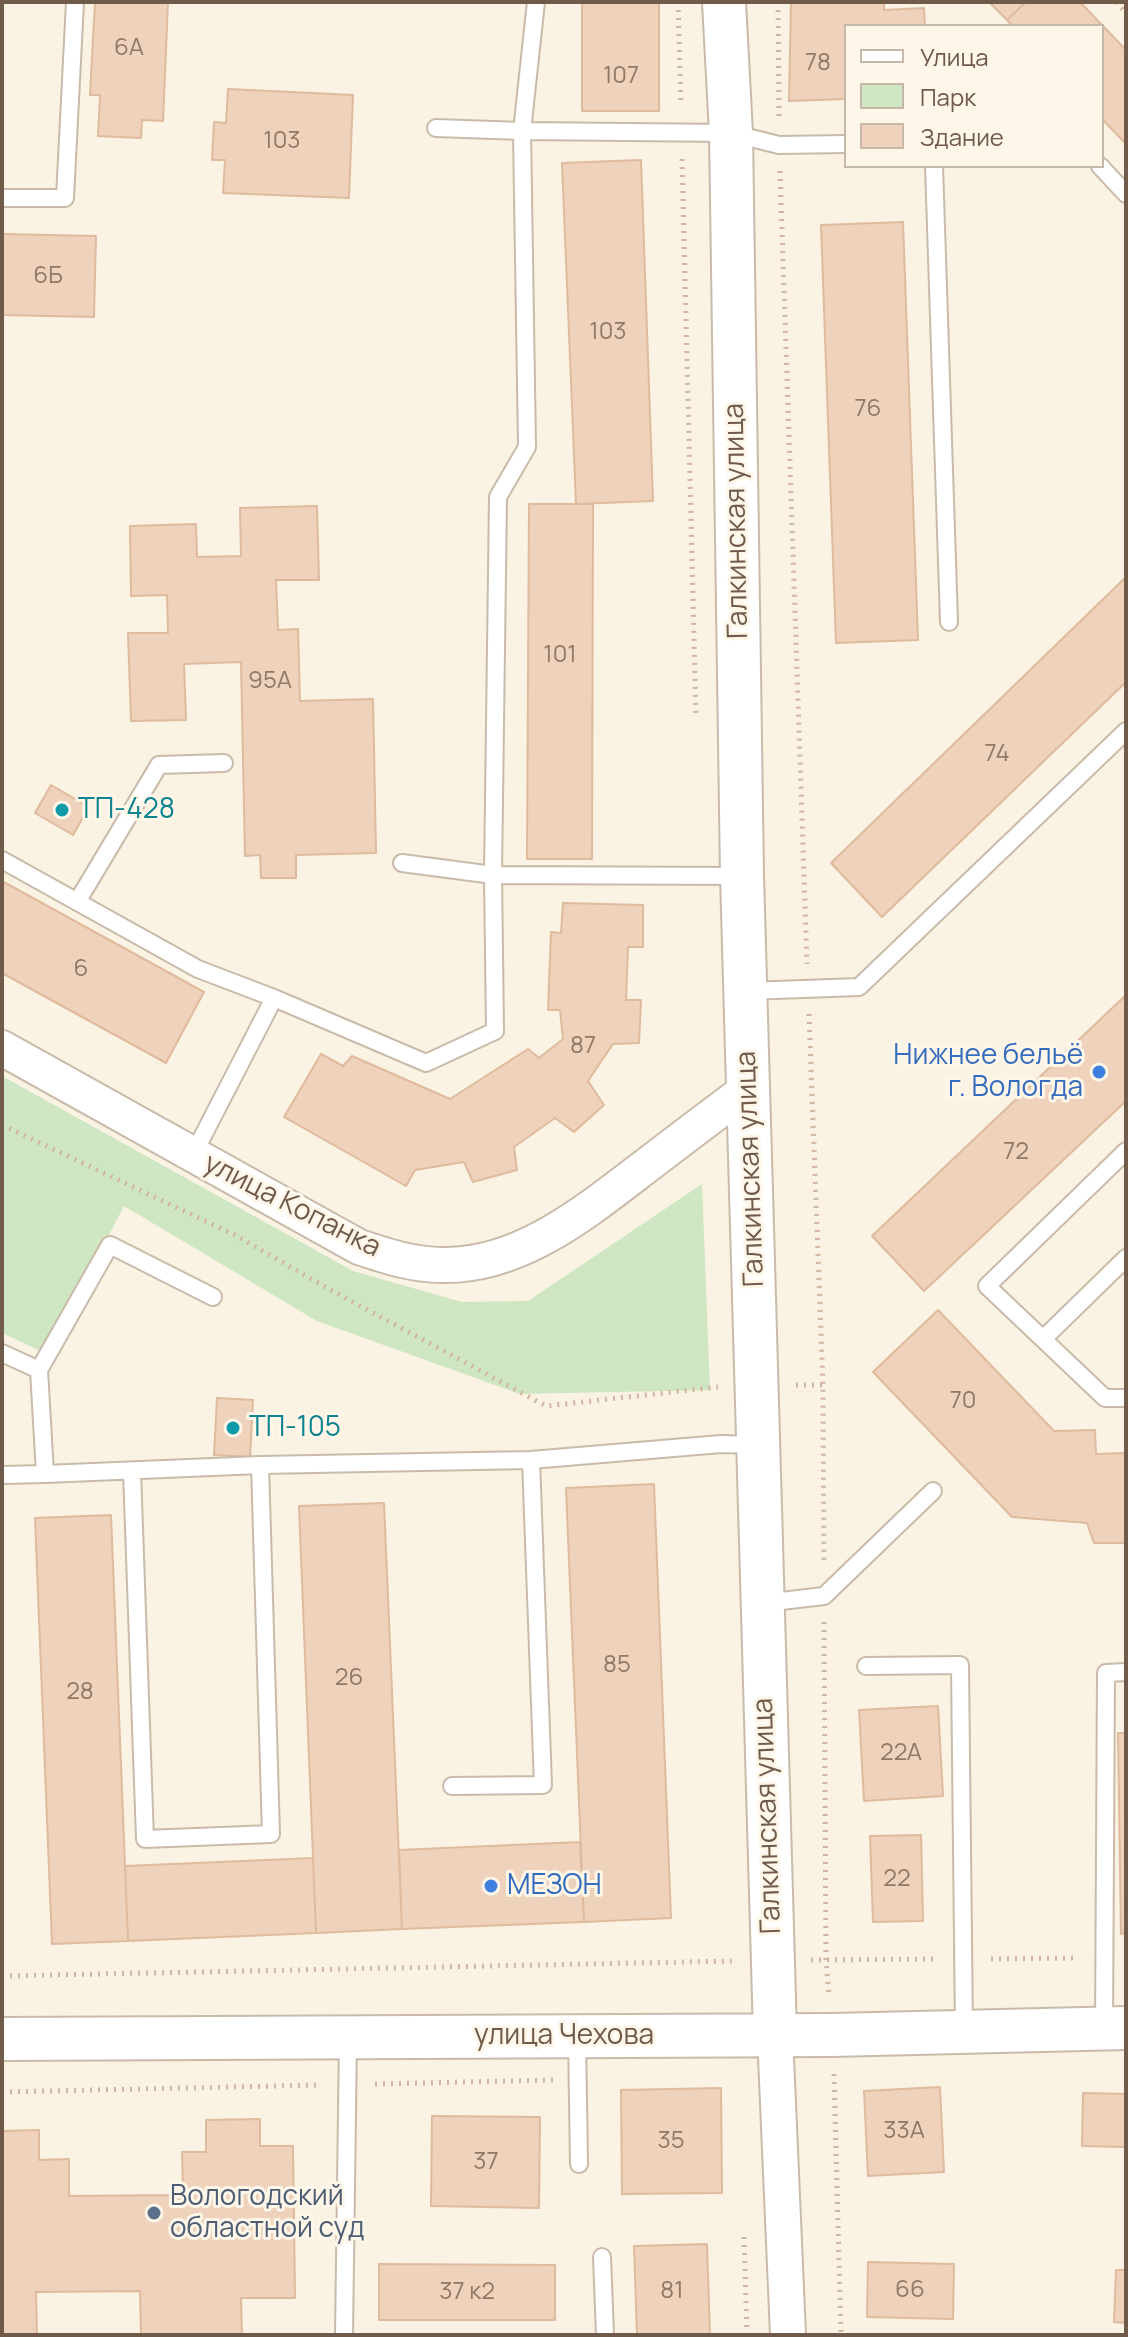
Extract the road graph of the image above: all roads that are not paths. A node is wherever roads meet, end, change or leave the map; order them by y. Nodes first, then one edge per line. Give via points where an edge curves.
1 (75, 2) edge
2 (536, 2) edge
3 (724, 2) edge
4 (436, 128) dead end
5 (522, 131) junction
6 (731, 133) junction
7 (844, 144) edge
8 (934, 168) edge
9 (1102, 168) edge
10 (1126, 194) edge
11 (2, 198) edge
12 (949, 622) dead end
13 (1126, 731) edge
14 (224, 763) dead end
15 (2, 860) edge
16 (402, 863) dead end
17 (493, 875) junction
18 (742, 876) junction
19 (77, 902) junction
20 (746, 991) junction
21 (274, 998) junction
22 (2, 1048) edge
23 (748, 1089) junction
24 (1126, 1151) edge
25 (193, 1155) junction
26 (1126, 1258) edge
27 (213, 1297) dead end
28 (1043, 1339) junction
29 (2, 1353) edge
30 (39, 1370) junction
31 (1126, 1398) edge
32 (758, 1445) junction
33 (531, 1460) junction
34 (260, 1465) junction
35 (132, 1471) junction
36 (45, 1474) junction
37 (2, 1475) edge
38 (933, 1491) dead end
39 (762, 1603) junction
40 (866, 1666) dead end
41 (1126, 1672) edge
42 (452, 1786) dead end
43 (1115, 2029) edge
44 (964, 2033) junction
45 (775, 2034) junction
46 (577, 2036) junction
47 (348, 2037) junction
48 (2, 2039) edge
49 (579, 2164) dead end
50 (602, 2257) dead end
51 (344, 2335) edge
52 (605, 2335) edge
53 (788, 2335) edge

1 - 11 lane via 65,198
2 - 5 lane
3 - 6 street, Галкинская улица
4 - 5 lane
5 - 6 lane
5 - 17 lane via 527,447 498,497
6 - 7 lane via 779,145
6 - 18 street, Галкинская улица
8 - 12 lane
9 - 10 lane
13 - 20 lane via 859,987
14 - 19 lane via 159,765
15 - 19 lane
16 - 17 lane
17 - 18 lane
17 - 21 lane via 495,1031 426,1063
18 - 20 street, Галкинская улица
19 - 21 lane via 198,969
20 - 23 street, Галкинская улица
21 - 25 lane
22 - 25 street, улица Копанка
23 - 25 street, улица Копанка via 586,1211 524,1248 487,1261 402,1261 359,1247
23 - 32 street, Галкинская улица
24 - 28 lane via 987,1286
26 - 28 lane
27 - 30 lane via 110,1245
28 - 31 lane via 1105,1398
29 - 30 lane
30 - 36 lane
32 - 33 lane
32 - 39 street, Галкинская улица
33 - 34 lane
33 - 42 lane via 543,1785
34 - 35 lane
34 - 35 lane via 271,1834 145,1839
35 - 36 lane
36 - 37 lane
38 - 39 lane via 824,1596
39 - 45 street, Галкинская улица
40 - 44 lane via 960,1665
41 - 43 lane via 1106,1673 1104,1958
43 - 44 street, улица Чехова
44 - 45 street, улица Чехова
45 - 46 street, улица Чехова
45 - 53 street, Галкинская улица
46 - 47 street, улица Чехова
46 - 49 lane
47 - 48 street, улица Чехова
47 - 51 lane
50 - 52 lane

